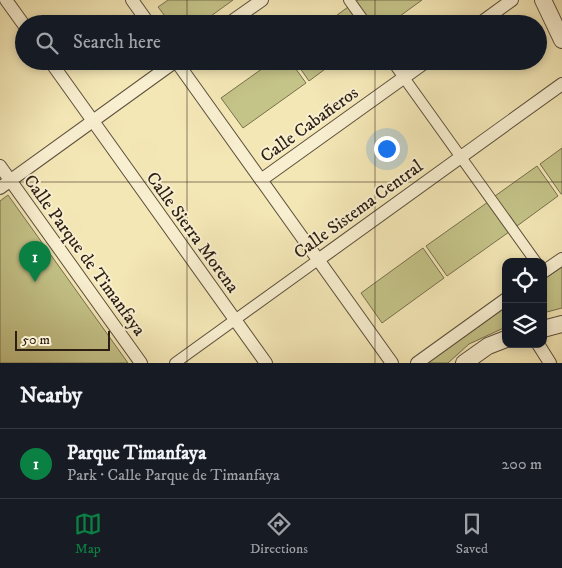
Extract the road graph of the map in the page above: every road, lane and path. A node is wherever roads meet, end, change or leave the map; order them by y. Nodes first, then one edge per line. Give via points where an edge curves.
1 (6, 0) edge
2 (132, 0) edge
3 (262, 0) edge
4 (348, 0) edge
5 (512, 0) edge
6 (543, 0) edge
7 (17, 15) edge
8 (143, 15) edge
9 (241, 15) edge
10 (359, 15) edge
11 (491, 15) edge
12 (562, 40) edge
13 (56, 70) edge
14 (164, 70) edge
15 (182, 70) edge
16 (398, 70) edge
17 (414, 70) edge
18 (404, 78) junction
19 (562, 84) edge
20 (93, 121) junction
21 (461, 156) junction
22 (0, 166) edge
23 (261, 180) junction
24 (5, 184) edge
25 (533, 258) edge
26 (562, 259) edge
27 (318, 260) junction
28 (547, 269) edge
29 (502, 302) edge
30 (235, 320) junction
31 (562, 324) edge
32 (547, 328) edge
33 (502, 342) edge
34 (541, 348) edge
35 (471, 361) edge
36 (141, 363) edge
37 (175, 363) edge
38 (266, 363) edge
39 (392, 363) edge
40 (417, 363) edge
41 (550, 363) edge

1 - 7 street
2 - 8 street
3 - 9 street
4 - 10 street
5 - 11 street
6 - 12 street
13 - 20 street, Calle Sierra Morena
14 - 20 street
15 - 23 street
16 - 18 street
17 - 18 street, Calle Cabañeros
18 - 21 street
18 - 23 street, Calle Cabañeros
19 - 21 street, Calle Sistema Central
20 - 24 street
20 - 30 street, Calle Sierra Morena
21 - 25 street
21 - 27 street, Calle Sistema Central
22 - 24 street, Calle Parque de Timanfaya
23 - 27 street
24 - 36 street, Calle Parque de Timanfaya
26 - 28 street
27 - 30 street, Calle Sistema Central
27 - 39 street
29 - 40 street
30 - 37 street, Calle Sistema Central
30 - 38 street, Calle Sierra Morena
31 - 32 street
33 - 35 street
34 - 41 street

